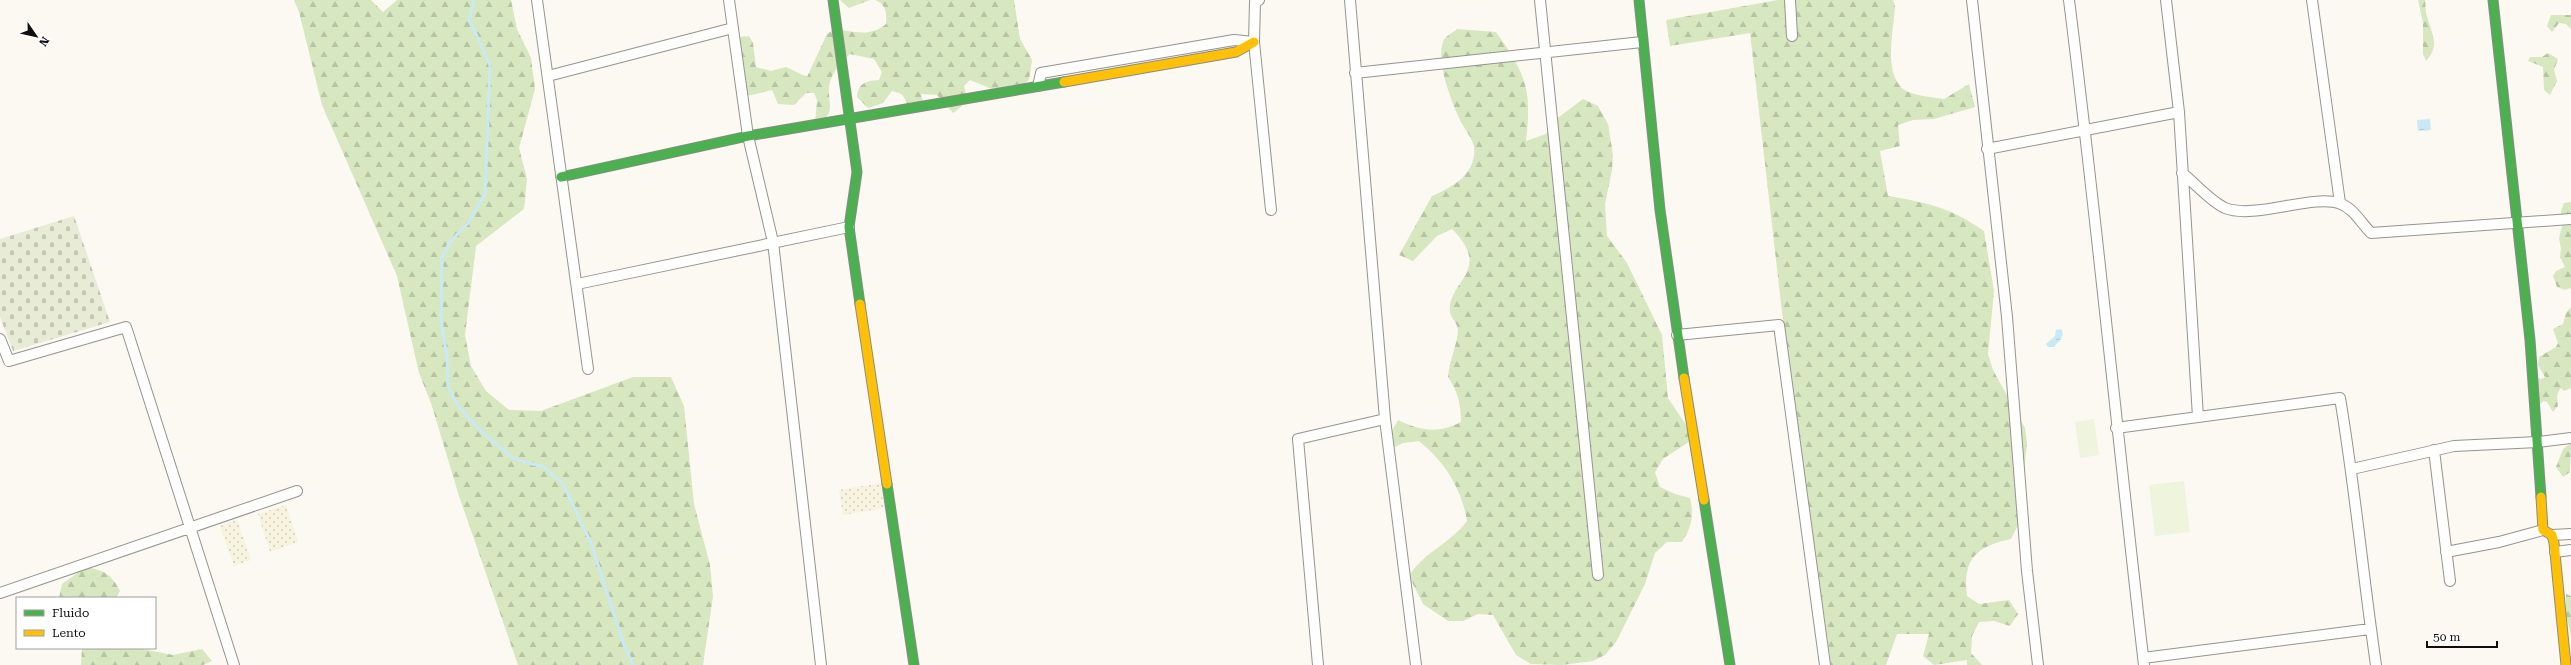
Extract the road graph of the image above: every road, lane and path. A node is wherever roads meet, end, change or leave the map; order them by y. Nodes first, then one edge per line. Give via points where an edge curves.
1 (537, 0) edge
2 (729, 0) edge
3 (833, 0) edge
4 (1348, 0) edge
5 (1540, 0) edge
6 (1639, 0) edge
7 (1790, 0) edge
8 (1972, 0) edge
9 (2069, 0) edge
10 (2166, 0) edge
11 (2312, 0) edge
12 (2493, 0) edge
13 (1256, 1) edge
14 (733, 28) junction
15 (1792, 36) dead end
16 (1254, 42) junction
17 (1642, 42) junction
18 (1545, 54) junction
19 (1355, 73) junction
20 (548, 76) junction
21 (1038, 86) junction
22 (2179, 112) junction
23 (849, 119) junction
24 (2085, 129) junction
25 (748, 136) junction
26 (1987, 149) junction
27 (2182, 173) junction
28 (561, 177) junction
29 (2340, 203) junction
30 (1271, 210) dead end
31 (2571, 218) edge
32 (2517, 223) junction
33 (849, 227) junction
34 (773, 242) junction
35 (577, 284) junction
36 (1677, 335) junction
37 (0, 340) edge
38 (588, 369) dead end
39 (2198, 417) junction
40 (1385, 419) junction
41 (2116, 428) junction
42 (2571, 438) edge
43 (2538, 442) junction
44 (2434, 450) junction
45 (2352, 469) junction
46 (297, 491) dead end
47 (191, 527) junction
48 (2548, 533) junction
49 (2571, 534) edge
50 (2571, 550) edge
51 (2446, 552) junction
52 (2555, 552) junction
53 (1598, 575) dead end
54 (2450, 581) dead end
55 (0, 593) edge
56 (2370, 629) junction
57 (2567, 646) edge
58 (2144, 662) edge
59 (234, 665) edge
60 (821, 665) edge
61 (914, 665) edge
62 (1318, 665) edge
63 (1416, 665) edge
64 (1730, 665) edge
65 (1825, 665) edge
66 (2038, 665) edge
67 (2376, 665) edge
68 (2566, 665) edge

1 - 20 street
2 - 14 street
3 - 23 street
4 - 19 street
5 - 18 street
6 - 17 street
7 - 15 street
8 - 26 street
9 - 24 street
10 - 22 street
11 - 29 street
12 - 32 street
13 - 16 street
14 - 20 street
14 - 25 street
16 - 21 street via 1236,52
16 - 21 street via 1239,39 1041,74
16 - 30 street
17 - 18 street
17 - 36 street via 1656,179
18 - 19 street
18 - 53 street
19 - 40 street
20 - 28 street
21 - 23 street
22 - 24 street
22 - 27 street
23 - 25 street
23 - 33 street via 858,172
24 - 26 street
24 - 41 street
25 - 28 street
25 - 34 street
26 - 66 street via 2007,316 2027,571
27 - 29 street via 2216,202 2225,208 2235,210 2323,202
27 - 39 street
28 - 35 street
29 - 32 street via 2353,211 2371,233
31 - 32 street
32 - 43 street
33 - 34 street
33 - 61 street
34 - 35 street
34 - 60 street
35 - 38 street
36 - 64 street via 1716,563
36 - 65 street via 1779,325
37 - 47 street via 9,361 126,327
39 - 41 street
39 - 45 street via 2340,398
40 - 62 street via 1298,439
40 - 63 street
41 - 58 street
42 - 43 street
43 - 44 street via 2454,446
43 - 48 street
44 - 45 street
44 - 51 street
45 - 56 street
46 - 47 street
47 - 55 street
47 - 59 street
48 - 49 street
48 - 51 street
48 - 52 street
50 - 52 street
51 - 54 street
52 - 57 street
56 - 58 street
56 - 67 street
57 - 68 street

